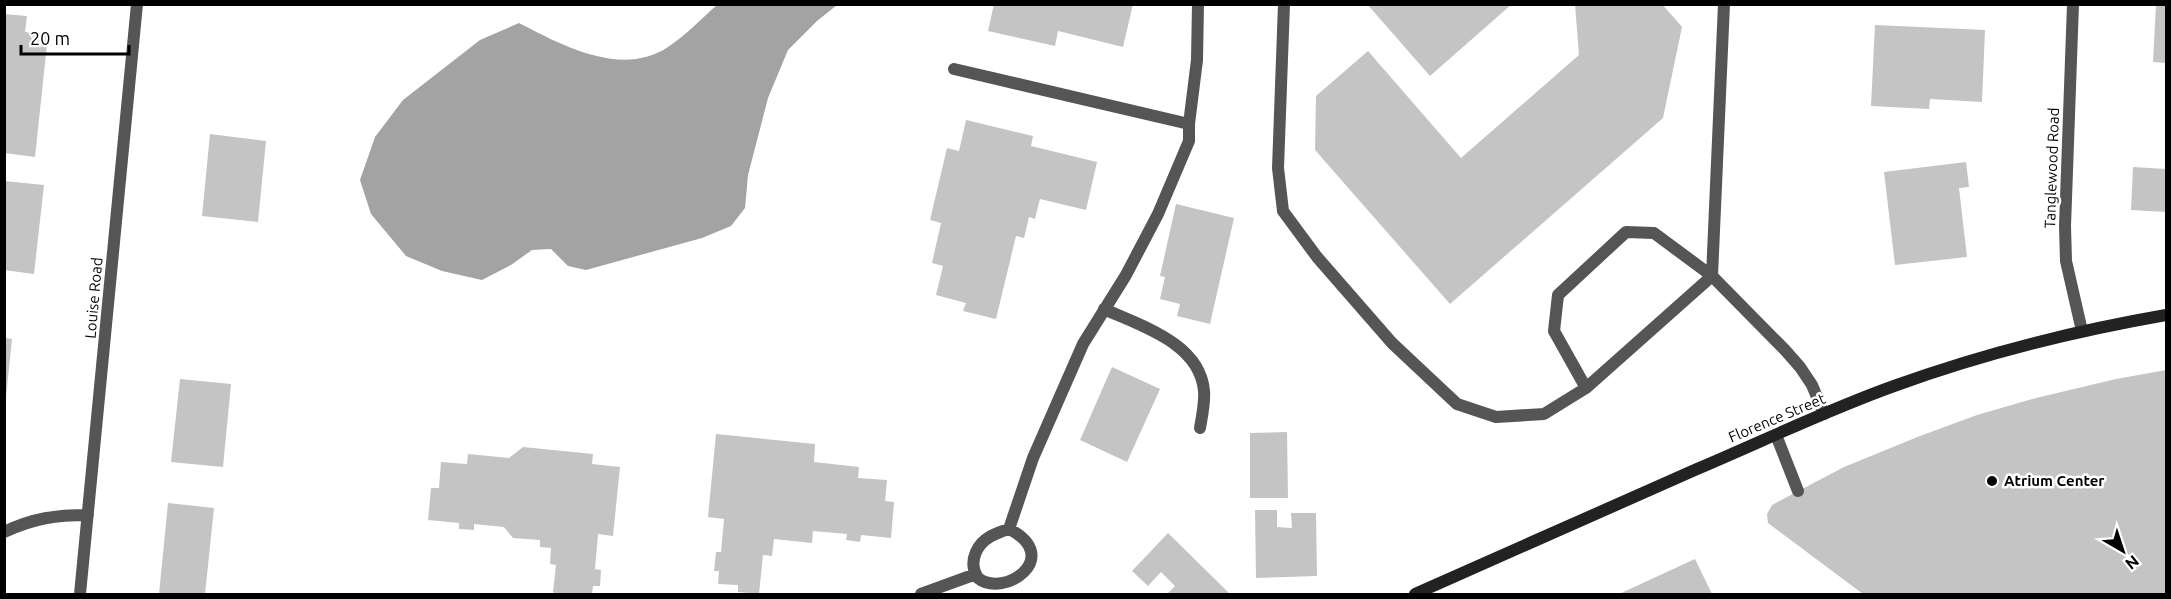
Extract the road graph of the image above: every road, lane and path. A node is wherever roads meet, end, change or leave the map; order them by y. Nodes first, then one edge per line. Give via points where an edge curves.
1 (137, 4) edge
2 (1198, 4) edge
3 (1284, 4) edge
4 (1724, 4) edge
5 (2073, 4) edge
6 (954, 69) dead end
7 (1189, 124) junction
8 (1712, 276) junction
9 (1104, 309) junction
10 (2166, 315) edge
11 (2082, 332) junction
12 (1586, 388) junction
13 (1824, 414) junction
14 (1200, 428) dead end
15 (1776, 435) junction
16 (1798, 491) dead end
17 (88, 515) junction
18 (1009, 529) junction
19 (4, 532) edge
20 (976, 574) junction
21 (1017, 591) edge
22 (80, 594) edge
23 (921, 594) edge
24 (1415, 594) edge

1 - 17 street, Louise Road
2 - 7 street via 1197,60
3 - 12 street via 1278,168 1283,211 1311,250 1392,343 1457,404 1496,417 1544,414
4 - 8 street
5 - 11 street, Tanglewood Road via 2065,226 2066,261
6 - 7 street
7 - 9 street via 1189,141 1158,214
8 - 12 street
8 - 12 street via 1654,233 1626,232 1558,295 1554,331
8 - 13 street via 1807,376
9 - 14 street via 1162,335 1193,362 1201,375 1204,392
9 - 18 street via 1083,344 1033,458
10 - 11 street, Florence Street
11 - 13 street, Florence Street via 1959,364
13 - 15 street, Florence Street
15 - 16 street
15 - 24 street, Florence Street
17 - 19 street via 59,515 26,522
17 - 22 street, Louise Road
18 - 20 street via 986,539 977,549 972,563
18 - 21 street via 1021,535 1032,560
20 - 21 street via 992,589
20 - 23 street

